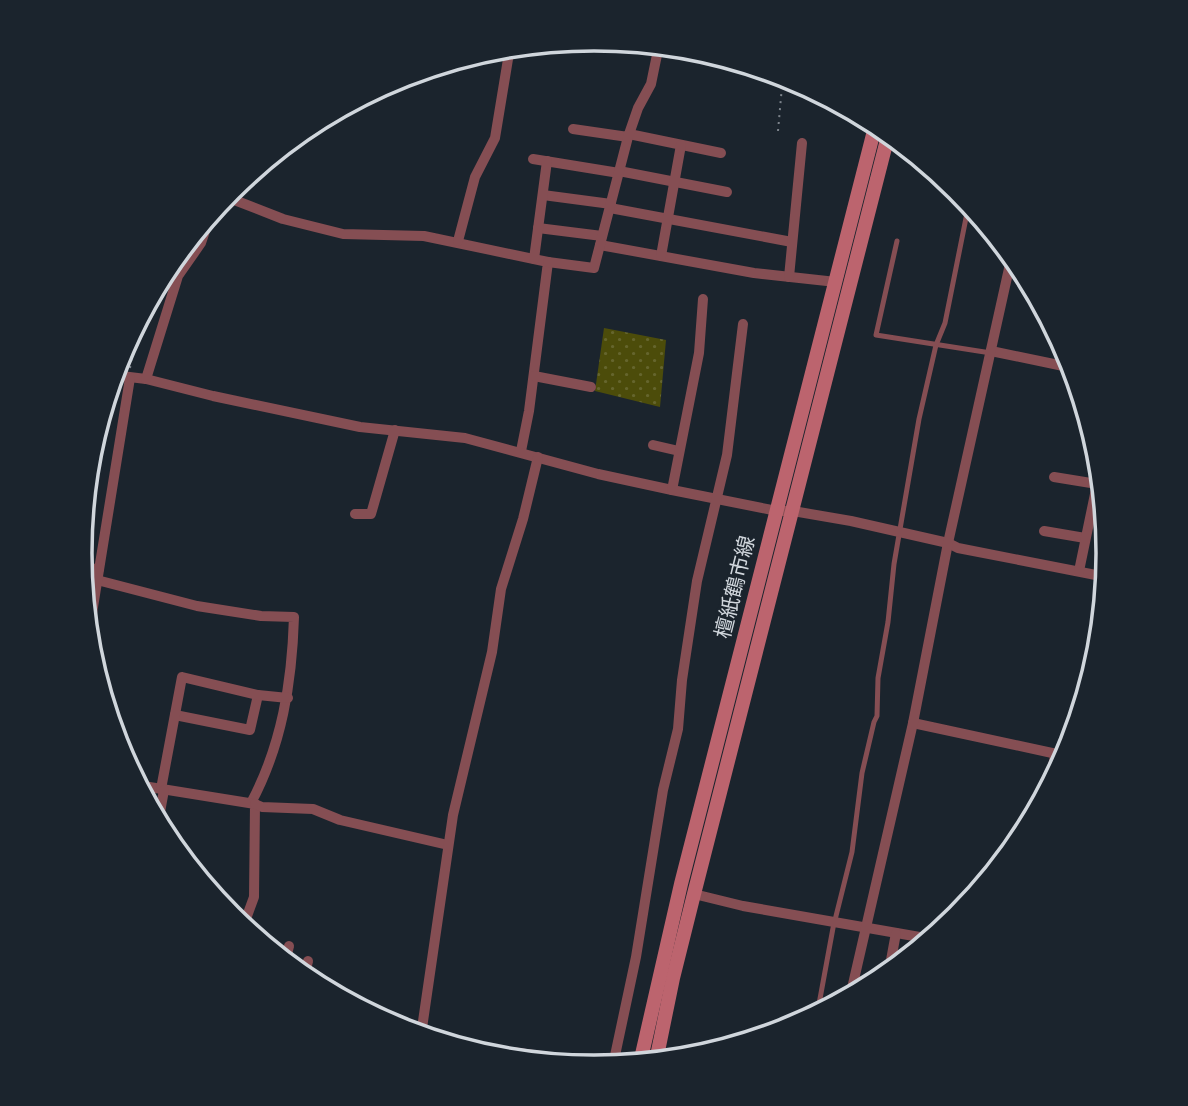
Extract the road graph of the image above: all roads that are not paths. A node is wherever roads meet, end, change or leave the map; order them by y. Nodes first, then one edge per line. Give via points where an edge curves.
1 (657, 55) edge
2 (508, 58) edge
3 (573, 129) dead end
4 (873, 135) edge
5 (629, 136) junction
6 (802, 143) dead end
7 (681, 145) junction
8 (889, 146) edge
9 (721, 153) dead end
10 (533, 159) dead end
11 (547, 161) junction
12 (619, 172) junction
13 (675, 182) junction
14 (727, 192) dead end
15 (542, 195) junction
16 (236, 201) edge
17 (610, 206) junction
18 (966, 216) edge
19 (668, 218) junction
20 (538, 228) junction
21 (202, 239) edge
22 (458, 241) junction
23 (601, 241) junction
24 (897, 241) dead end
25 (792, 242) junction
26 (661, 256) junction
27 (534, 259) junction
28 (548, 262) junction
29 (1009, 270) edge
30 (789, 277) junction
31 (836, 282) junction
32 (703, 299) dead end
33 (743, 324) dead end
34 (936, 345) junction
35 (991, 352) junction
36 (1060, 365) edge
37 (534, 376) junction
38 (124, 377) edge
39 (130, 378) junction
40 (146, 379) junction
41 (592, 387) dead end
42 (395, 430) junction
43 (653, 445) dead end
44 (521, 451) junction
45 (680, 451) junction
46 (538, 457) junction
47 (1054, 477) dead end
48 (1091, 483) edge
49 (672, 490) junction
50 (717, 500) junction
51 (1093, 501) edge
52 (777, 511) junction
53 (793, 511) junction
54 (355, 514) dead end
55 (1044, 531) dead end
56 (900, 532) junction
57 (1085, 538) junction
58 (948, 543) junction
59 (1079, 571) junction
60 (93, 573) edge
61 (98, 575) junction
62 (1095, 575) edge
63 (94, 599) edge
64 (258, 695) junction
65 (288, 698) junction
66 (175, 715) junction
67 (913, 723) junction
68 (1053, 753) joint
69 (1052, 758) edge
70 (151, 788) edge
71 (162, 790) junction
72 (253, 804) junction
73 (160, 806) edge
74 (448, 845) junction
75 (694, 894) junction
76 (247, 916) edge
77 (834, 923) junction
78 (865, 928) junction
79 (896, 933) junction
80 (918, 937) edge
81 (289, 946) dead end
82 (288, 951) edge
83 (892, 957) edge
84 (308, 961) dead end
85 (307, 965) edge
86 (853, 983) edge
87 (819, 1001) edge
88 (422, 1025) edge
89 (658, 1051) edge
90 (642, 1053) edge
91 (618, 1054) edge

1 - 5 street via 651,84
2 - 22 street via 495,138 475,177
3 - 5 street
4 - 31 main road, 檀紙鶴市線
5 - 7 street
5 - 12 street
6 - 25 street
7 - 9 street
7 - 13 street
8 - 53 main road, 檀紙鶴市線
10 - 11 street
11 - 12 street
11 - 15 street
12 - 13 street
12 - 17 street
13 - 14 street
13 - 19 street
15 - 17 street
15 - 20 street
16 - 22 street via 283,219 343,233
17 - 19 street
17 - 23 street
18 - 34 lane via 945,323
19 - 25 street
19 - 26 street
20 - 23 street
20 - 27 street
21 - 40 street via 178,276
22 - 27 street
23 - 26 street
23 - 28 street via 594,268
24 - 34 lane via 876,335
25 - 30 street
26 - 30 street
27 - 28 street
28 - 37 street
29 - 35 street
30 - 31 street
31 - 52 main road, 檀紙鶴市線
32 - 45 street via 699,353
33 - 50 street
34 - 35 lane
34 - 56 lane
35 - 36 street
35 - 58 street
37 - 41 street
37 - 44 street
38 - 39 street
39 - 40 street
39 - 61 street
40 - 42 street via 360,427
42 - 44 street via 465,438
42 - 54 street via 372,514
43 - 45 street
44 - 46 street
45 - 49 street
46 - 49 street
46 - 74 street via 500,589 489,664
47 - 48 street
49 - 50 street
50 - 52 street
50 - 91 street via 697,580 678,729 663,790
51 - 57 street
52 - 53 street
52 - 90 main road, 檀紙鶴市線
53 - 56 street
53 - 75 main road, 檀紙鶴市線
55 - 57 street
56 - 58 street
56 - 77 lane via 878,678 877,716
57 - 59 street
58 - 59 street
58 - 67 street
59 - 62 street
60 - 61 street
61 - 63 street
61 - 65 street via 197,606 294,617
64 - 65 street
64 - 66 street via 250,730
64 - 66 street via 182,677
65 - 72 street
66 - 71 street
67 - 68 street
67 - 78 street
68 - 69 lane
70 - 71 street
71 - 72 street
71 - 73 street
72 - 74 street via 313,809 340,820
72 - 76 street via 254,897
74 - 88 street
75 - 77 street
75 - 89 main road, 檀紙鶴市線
77 - 78 street
77 - 87 lane
78 - 79 street
78 - 86 street
79 - 80 street
79 - 83 street
81 - 82 street
84 - 85 street

